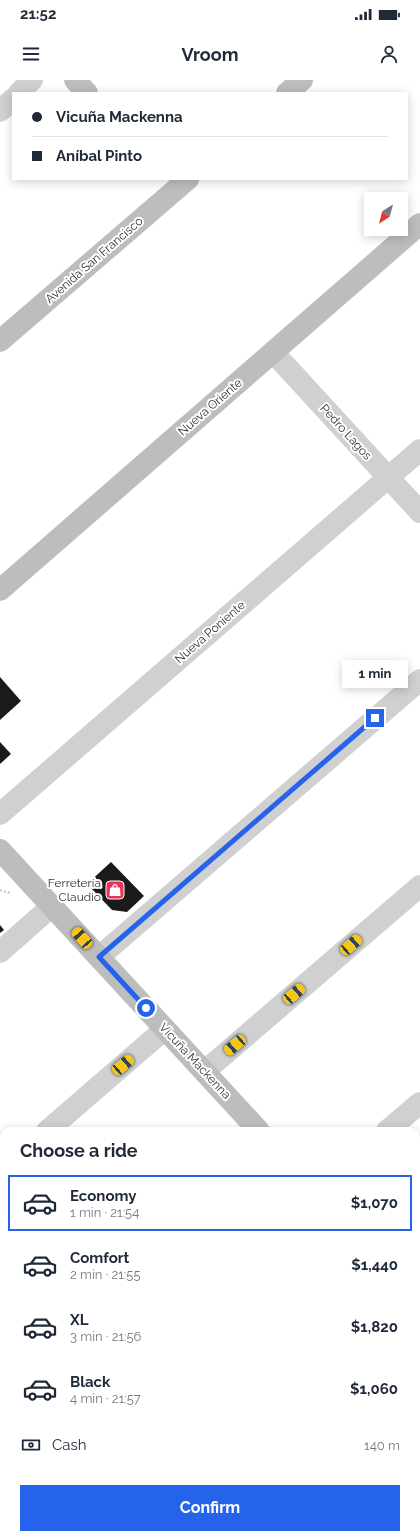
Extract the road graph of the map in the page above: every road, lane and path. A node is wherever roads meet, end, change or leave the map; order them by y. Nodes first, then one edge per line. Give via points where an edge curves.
1 (32, 80) edge
2 (75, 80) edge
3 (302, 80) edge
4 (20, 92) edge
5 (86, 92) edge
6 (288, 92) edge
7 (12, 99) edge
8 (0, 111) edge
9 (179, 182) edge
10 (420, 224) edge
11 (0, 342) edge
12 (273, 352) junction
13 (420, 450) edge
14 (388, 478) junction
15 (420, 512) edge
16 (0, 590) edge
17 (420, 680) edge
18 (0, 814) edge
19 (0, 850) edge
20 (420, 886) edge
21 (52, 906) junction
22 (0, 952) edge
23 (99, 957) junction
24 (165, 1029) junction
25 (204, 1072) junction
26 (420, 1103) edge
27 (52, 1127) edge
28 (255, 1127) edge
29 (392, 1127) edge

1 - 4 street
2 - 5 main road
3 - 6 main road
7 - 8 street
9 - 11 main road, Avenida San Francisco
10 - 12 main road, Nueva Oriente
12 - 14 street, Pedro Lagos
12 - 16 main road, Nueva Oriente
13 - 14 street, Nueva Poniente
14 - 15 street, Pedro Lagos
14 - 18 street, Nueva Poniente
17 - 23 street
19 - 21 main road, Vicuña Mackenna
20 - 25 street
21 - 22 street
21 - 23 main road, Vicuña Mackenna
23 - 24 main road, Vicuña Mackenna
24 - 25 main road, Vicuña Mackenna
24 - 27 street
25 - 28 main road, Vicuña Mackenna
26 - 29 street

